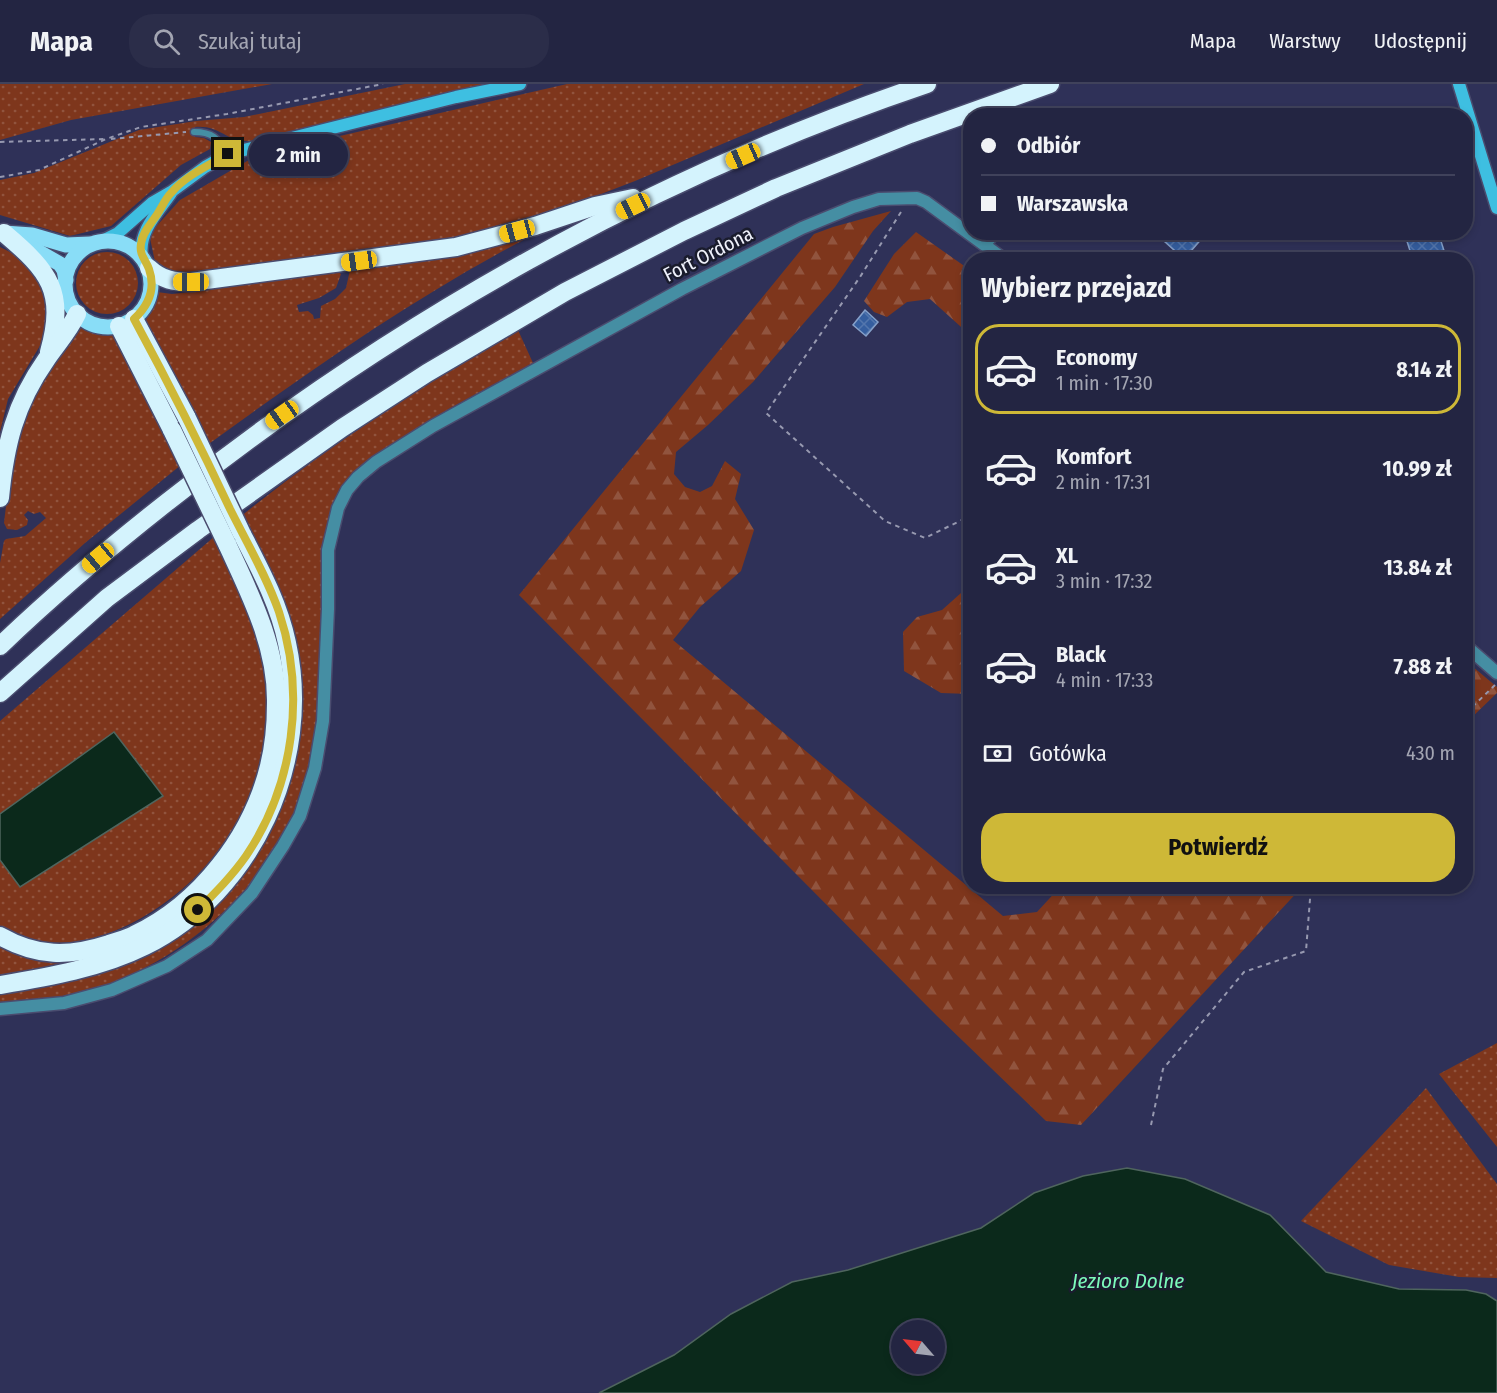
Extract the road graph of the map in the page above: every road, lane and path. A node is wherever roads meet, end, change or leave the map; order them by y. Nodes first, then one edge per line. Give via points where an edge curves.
1 (520, 84) edge
2 (927, 84) edge
3 (1050, 84) edge
4 (1459, 84) edge
5 (983, 108) edge
6 (1466, 108) edge
7 (963, 115) edge
8 (1473, 130) edge
9 (194, 132) joint
10 (2, 142) edge
11 (228, 154) junction
12 (664, 191) junction
13 (171, 192) junction
14 (917, 198) junction
15 (1497, 208) edge
16 (963, 228) edge
17 (2, 232) edge
18 (981, 240) edge
19 (992, 240) edge
20 (97, 242) junction
21 (988, 245) junction
22 (996, 252) edge
23 (145, 262) junction
24 (66, 280) junction
25 (77, 314) junction
26 (127, 322) junction
27 (46, 359) junction
28 (0, 498) edge
29 (963, 519) edge
30 (235, 539) junction
31 (0, 646) edge
32 (1473, 652) edge
33 (1497, 672) edge
34 (1497, 683) edge
35 (0, 693) edge
36 (1473, 706) edge
37 (1310, 894) edge
38 (0, 936) edge
39 (0, 985) edge
40 (0, 1009) edge
41 (1151, 1125) dead end

1 - 11 main road
2 - 12 highway via 782,139
3 - 5 highway
4 - 6 main road
7 - 35 highway via 776,188 565,291 389,397 198,530 107,598
8 - 15 main road
9 - 10 path
9 - 11 lane via 214,136
11 - 13 main road
12 - 23 highway via 429,251 191,282 159,278
12 - 31 highway via 515,267 397,337 310,395 98,558
13 - 20 main road via 118,233
13 - 23 main road via 141,242
14 - 16 street
14 - 29 path via 898,215 766,413 885,521 925,538
14 - 40 street, Fort Ordona via 879,199 802,228 433,426 358,477 338,508 328,550 323,722 315,768 300,816 252,893 207,940 167,966 112,990 64,1003
17 - 20 main road via 75,246
17 - 24 main road via 60,264
17 - 27 highway via 41,268 53,290 56,316
18 - 21 street
19 - 21 lane
20 - 23 main road via 128,245
20 - 24 main road via 78,254
21 - 22 street
23 - 26 main road via 152,282 151,293 142,312
24 - 25 main road via 68,298
25 - 26 main road via 108,327
25 - 27 highway
26 - 30 highway, bridge via 172,430
26 - 30 highway, bridge via 187,418
27 - 28 highway via 12,425
30 - 38 highway via 268,644 276,701 270,765 246,824 230,851 197,890 175,910 135,935 89,951 62,954 34,951
30 - 39 highway via 270,590 287,644 294,686 292,731 270,814 247,855 186,922 145,947 106,962
32 - 33 street
34 - 36 path
37 - 41 path via 1306,951 1244,972 1163,1069

